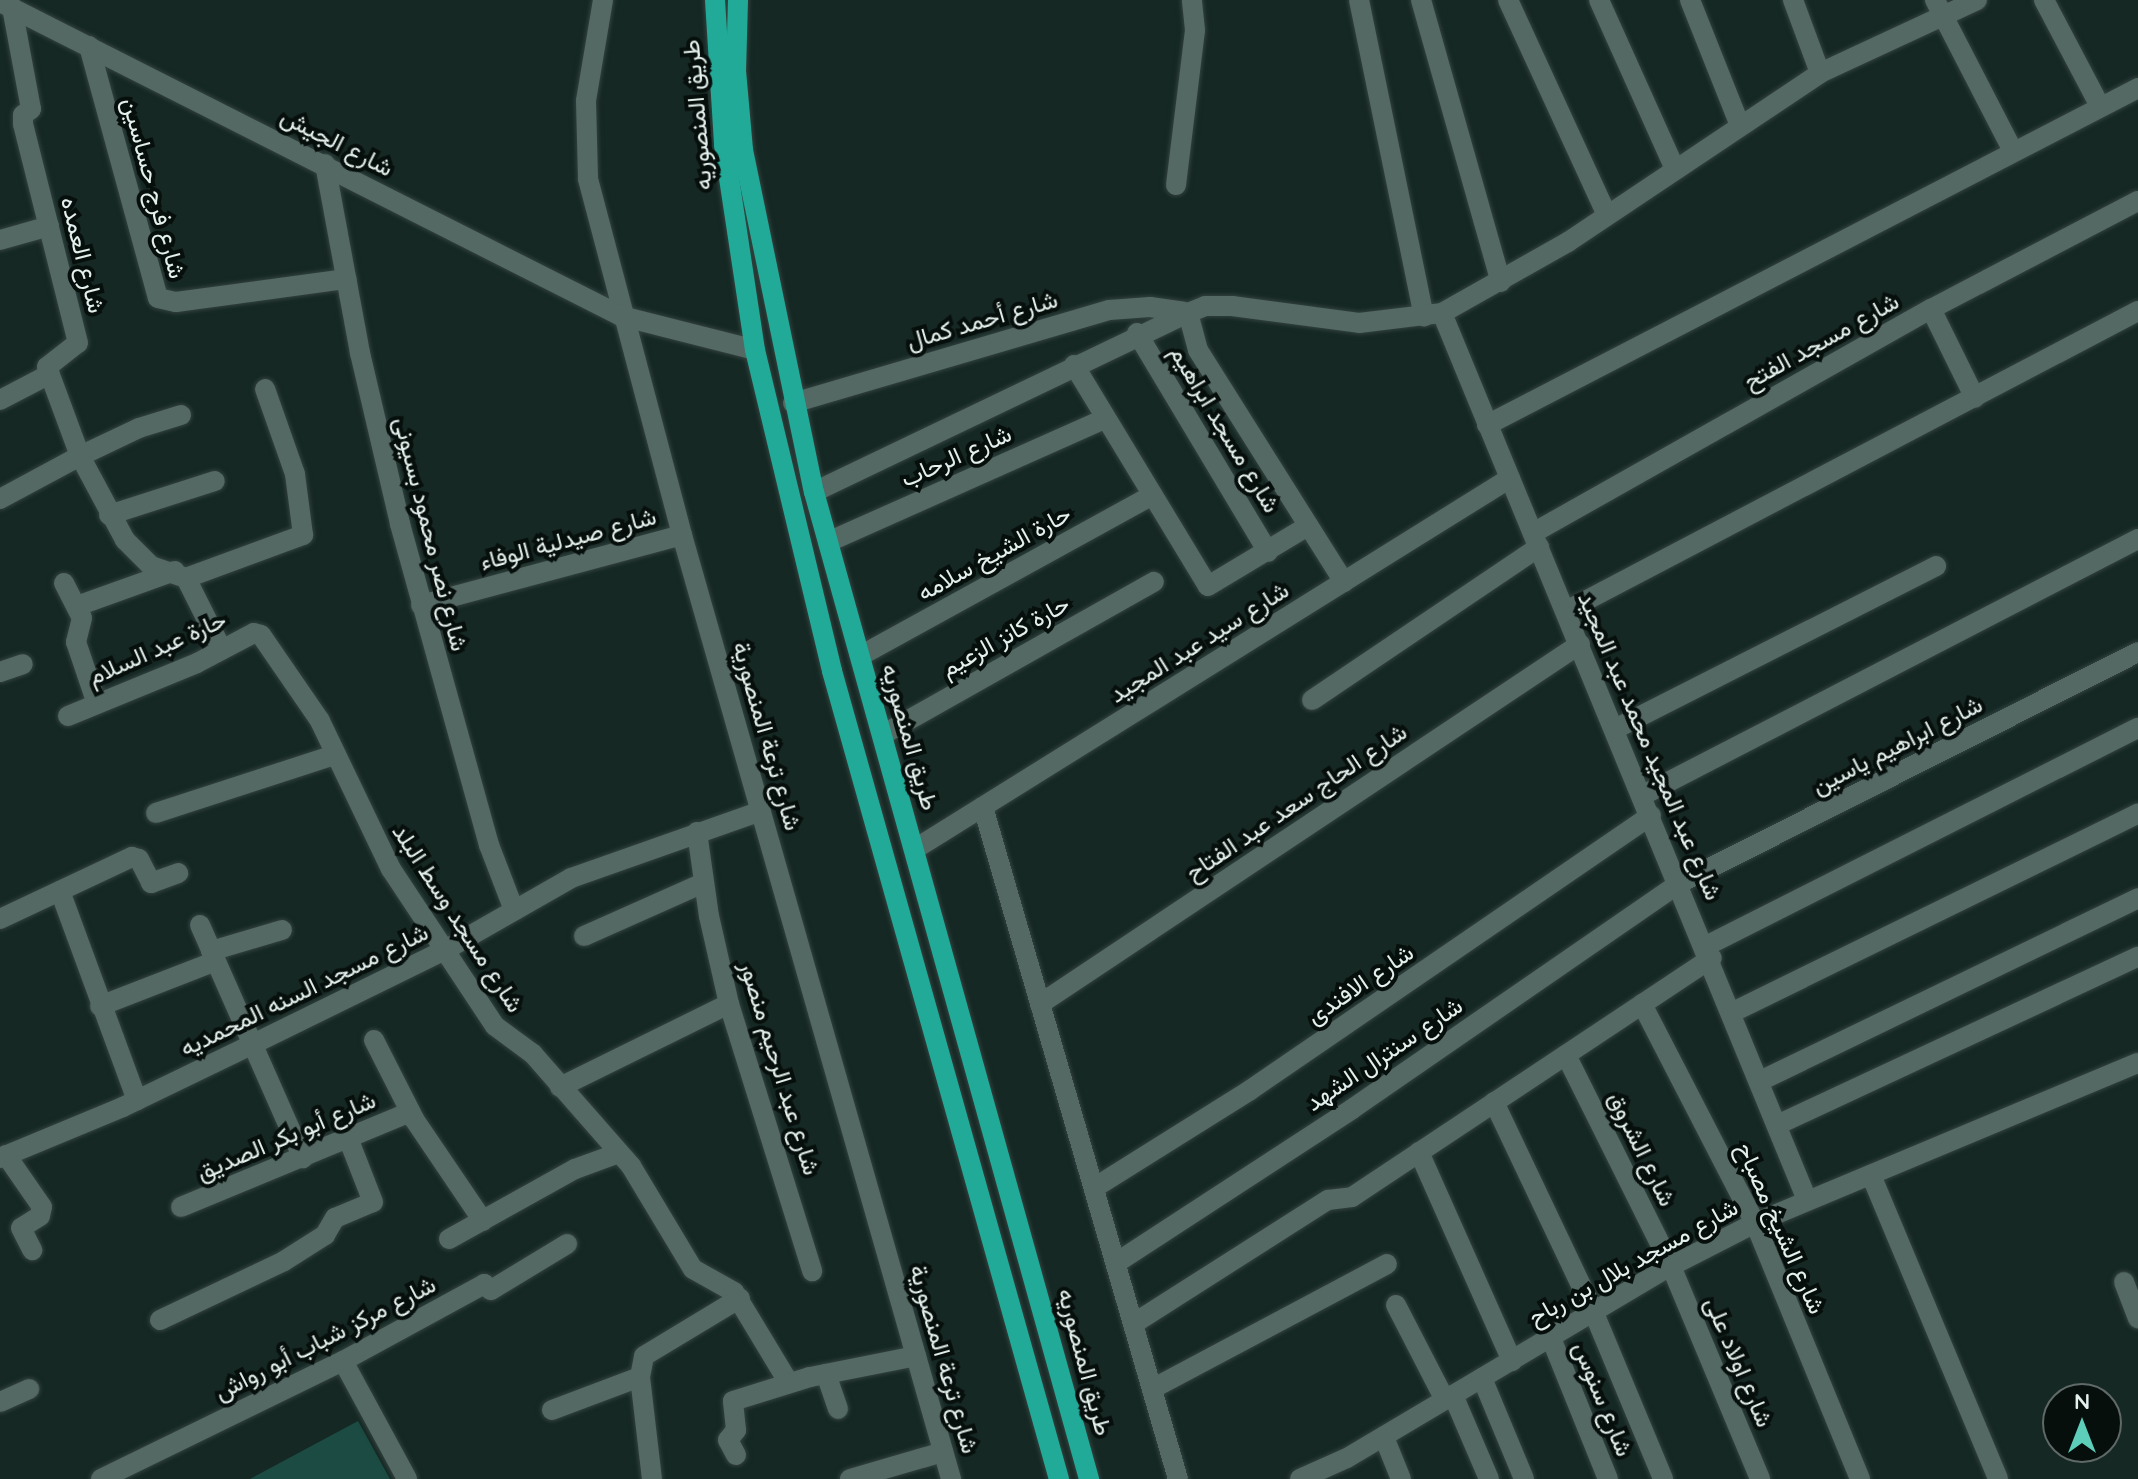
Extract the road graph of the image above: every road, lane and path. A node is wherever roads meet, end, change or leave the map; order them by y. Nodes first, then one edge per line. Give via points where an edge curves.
1 (603, 0) edge
2 (715, 0) edge
3 (738, 0) edge
4 (1192, 0) edge
5 (1359, 0) edge
6 (1421, 0) edge
7 (1508, 0) edge
8 (1599, 0) edge
9 (1690, 0) edge
10 (1793, 0) edge
11 (1977, 0) edge
12 (2044, 0) edge
13 (6, 4) edge
14 (1939, 8) edge
15 (89, 46) junction
16 (1820, 73) junction
17 (2138, 88) edge
18 (2100, 106) junction
19 (1739, 123) junction
20 (2012, 149) junction
21 (325, 164) junction
22 (1674, 167) junction
23 (1176, 185) dead end
24 (2138, 201) edge
25 (1607, 215) junction
26 (49, 226) junction
27 (0, 240) edge
28 (346, 279) junction
29 (1501, 282) junction
30 (1931, 309) junction
31 (2138, 311) edge
32 (1188, 313) junction
33 (1433, 314) junction
34 (621, 316) junction
35 (1137, 333) junction
36 (755, 350) junction
37 (1074, 365) junction
38 (50, 374) junction
39 (265, 389) dead end
40 (1975, 398) junction
41 (0, 400) edge
42 (793, 403) junction
43 (181, 415) dead end
44 (1106, 418) junction
45 (1487, 425) junction
46 (80, 456) junction
47 (1510, 478) junction
48 (215, 481) dead end
49 (814, 492) junction
50 (1153, 495) junction
51 (0, 499) edge
52 (109, 515) junction
53 (1308, 526) junction
54 (682, 535) junction
55 (2138, 539) edge
56 (1536, 540) junction
57 (828, 542) junction
58 (1268, 552) junction
59 (1936, 566) dead end
60 (180, 575) junction
61 (1154, 582) dead end
62 (1344, 582) junction
63 (64, 583) dead end
64 (421, 605) junction
65 (77, 606) junction
66 (1566, 611) junction
67 (264, 638) joint
68 (1580, 644) junction
69 (222, 650) junction
70 (2138, 652) edge
71 (860, 656) junction
72 (23, 664) dead end
73 (0, 672) edge
74 (1312, 700) dead end
75 (97, 704) junction
76 (68, 716) dead end
77 (2138, 728) edge
78 (1615, 729) junction
79 (882, 735) junction
80 (335, 755) junction
81 (1643, 795) junction
82 (983, 807) junction
83 (761, 811) junction
84 (156, 813) dead end
85 (2138, 814) edge
86 (1651, 815) junction
87 (697, 832) junction
88 (915, 849) junction
89 (178, 873) dead end
90 (703, 883) junction
91 (1678, 884) junction
92 (60, 891) junction
93 (2138, 898) edge
94 (514, 910) junction
95 (0, 919) edge
96 (200, 925) dead end
97 (282, 930) dead end
98 (584, 936) dead end
99 (445, 950) junction
100 (1709, 952) junction
101 (213, 956) junction
102 (2138, 957) edge
103 (729, 1004) junction
104 (1040, 1004) junction
105 (1642, 1004) junction
106 (100, 1006) junction
107 (1733, 1012) junction
108 (374, 1040) dead end
109 (251, 1045) junction
110 (1566, 1055) junction
111 (2138, 1063) edge
112 (1760, 1081) junction
113 (560, 1087) junction
114 (137, 1100) junction
115 (1494, 1102) junction
116 (410, 1112) junction
117 (1777, 1125) junction
118 (348, 1138) junction
119 (1419, 1152) junction
120 (619, 1153) junction
121 (3, 1156) edge
122 (303, 1158) junction
123 (1871, 1175) junction
124 (1010, 1185) junction
125 (1094, 1188) junction
126 (979, 1192) junction
127 (1807, 1200) junction
128 (181, 1207) dead end
129 (483, 1221) junction
130 (1755, 1223) junction
131 (449, 1239) dead end
132 (567, 1244) dead end
133 (32, 1250) dead end
134 (1116, 1263) junction
135 (1387, 1264) dead end
136 (1671, 1266) junction
137 (812, 1271) dead end
138 (2124, 1282) dead end
139 (740, 1298) junction
140 (1396, 1305) dead end
141 (1594, 1313) junction
142 (2138, 1318) edge
143 (160, 1320) dead end
144 (1133, 1324) junction
145 (1551, 1338) junction
146 (916, 1356) junction
147 (343, 1361) junction
148 (1512, 1361) junction
149 (826, 1374) junction
150 (640, 1377) junction
151 (1482, 1378) junction
152 (789, 1383) junction
153 (29, 1389) dead end
154 (1152, 1389) junction
155 (1449, 1398) junction
156 (0, 1402) edge
157 (838, 1409) dead end
158 (552, 1410) dead end
159 (1384, 1437) junction
160 (943, 1452) junction
161 (736, 1455) dead end
162 (857, 1478) edge
163 (101, 1479) edge
164 (407, 1479) edge
165 (652, 1479) edge
166 (951, 1479) edge
167 (1059, 1479) edge
168 (1089, 1479) edge
169 (1178, 1479) edge
170 (1300, 1479) edge
171 (1401, 1479) edge
172 (1489, 1479) edge
173 (1524, 1479) edge
174 (1608, 1479) edge
175 (1663, 1479) edge
176 (1760, 1479) edge
177 (1860, 1479) edge
178 (1998, 1479) edge

1 - 34 street, شارع ترعة المنصورية via 585,130 588,179
2 - 36 main road, طريق المنصوريه via 724,145
3 - 42 main road, طريق المنصوريه via 736,71 743,150
4 - 23 street via 1195,30
5 - 33 street, شارع عبد المجيد محمد عبد المجيد
6 - 29 street
7 - 25 street
8 - 22 street
9 - 19 street
10 - 16 street
11 - 14 street
12 - 18 street
13 - 15 street, شارع الجيش
13 - 26 street, شارع العمده via 31,109 23,115 23,124
14 - 16 street
14 - 20 street
15 - 21 street, شارع الجيش
15 - 28 street, شارع فرج حساسين via 158,298 176,302
16 - 19 street
17 - 18 street
18 - 20 street
19 - 22 street
20 - 45 street
21 - 28 street, شارع نصر محمود بسيونى
21 - 34 street, شارع الجيش
22 - 25 street
24 - 30 street, شارع مسجد الفتح
25 - 29 street
26 - 27 street
26 - 38 street, شارع العمده via 78,343 47,362
28 - 64 street, شارع نصر محمود بسيونى
29 - 33 street
30 - 40 street
30 - 56 street, شارع مسجد الفتح
31 - 40 street
32 - 33 street via 1205,306 1232,306 1359,323
32 - 35 street
32 - 42 street, شارع أحمد كمال via 1150,307 1109,310
32 - 53 street via 1198,350
33 - 45 street, شارع عبد المجيد محمد عبد المجيد
34 - 36 street, شارع الجيش
34 - 54 street, شارع ترعة المنصورية
35 - 37 street
35 - 58 street, شارع مسجد ابراهيم
36 - 126 main road, طريق المنصوريه via 832,671
37 - 44 street
37 - 49 street
38 - 41 street
38 - 46 street
39 - 60 street via 295,474 303,535
40 - 66 street
42 - 49 main road, طريق المنصوريه
43 - 46 street
44 - 50 street
44 - 57 street, شارع الرحاب
45 - 47 street, شارع عبد المجيد محمد عبد المجيد
46 - 51 street
46 - 52 street
47 - 56 street, شارع عبد المجيد محمد عبد المجيد
47 - 62 street, شارع سيد عبد المجيد
48 - 52 street
49 - 57 main road, طريق المنصوريه
50 - 58 street via 1208,586
50 - 71 street, حارة الشيخ سلامه
52 - 60 street via 151,566
53 - 58 street
53 - 62 street
54 - 64 street, شارع صيدلية الوفاء
54 - 83 street, شارع ترعة المنصورية
55 - 81 street
56 - 66 street, شارع عبد المجيد محمد عبد المجيد
56 - 74 street, شارع مسجد الفتح
57 - 71 main road, طريق المنصوريه
59 - 78 street
60 - 65 street
60 - 69 street
61 - 79 street, حارة كانز الزعيم
62 - 82 street, شارع سيد عبد المجيد
63 - 65 street
64 - 94 street, شارع نصر محمود بسيونى via 489,845
65 - 75 street via 82,623 76,642
66 - 68 street, شارع عبد المجيد محمد عبد المجيد
67 - 69 street, حارة عبد السلام via 254,633
67 - 80 street, شارع مسجد وسط البلد via 320,721
68 - 78 street, شارع عبد المجيد محمد عبد المجيد
68 - 104 street, شارع الحاج سعد عبد الفتاح
69 - 75 street, حارة عبد السلام
70 - 91 street, شارع ابراهيم ياسين
71 - 79 main road, طريق المنصوريه
72 - 73 street
75 - 76 street, حارة عبد السلام
77 - 100 street
78 - 81 street, شارع عبد المجيد محمد عبد المجيد
79 - 88 main road, طريق المنصوريه
80 - 84 street
80 - 99 street, شارع مسجد وسط البلد via 391,869
81 - 86 street, شارع عبد المجيد محمد عبد المجيد
82 - 88 street, شارع سيد عبد المجيد
82 - 104 street
83 - 87 street, شارع مسجد السنه المحمديه
83 - 146 street, شارع ترعة المنصورية
85 - 107 street
86 - 91 street, شارع عبد المجيد محمد عبد المجيد
86 - 125 street, شارع الافندى via 1250,1090
87 - 90 street, شارع عبد الرحيم منصور
87 - 94 street, شارع مسجد السنه المحمديه via 597,867
88 - 124 main road, طريق المنصوريه
89 - 92 street via 151,883 139,859 132,857
90 - 98 street
90 - 103 street, شارع عبد الرحيم منصور
91 - 100 street, شارع عبد المجيد محمد عبد المجيد
91 - 134 street, شارع سنترال الشهد via 1352,1109
92 - 95 street
92 - 106 street
93 - 112 street
94 - 99 street, شارع مسجد السنه المحمديه
96 - 101 street
97 - 101 street
99 - 109 street, شارع مسجد السنه المحمديه
99 - 113 street, شارع مسجد وسط البلد via 495,1026 533,1054
100 - 105 street
100 - 107 street, شارع عبد المجيد محمد عبد المجيد
101 - 106 street
101 - 109 street
102 - 117 street
103 - 113 street
103 - 137 street, شارع عبد الرحيم منصور
104 - 125 street
105 - 110 street
105 - 130 street, شارع الشيخ مصباح
106 - 114 street
107 - 112 street, شارع عبد المجيد محمد عبد المجيد
108 - 116 street
109 - 114 street, شارع مسجد السنه المحمديه
109 - 122 street
110 - 115 street
110 - 136 street, شارع الشروق
111 - 123 street, شارع مسجد بلال بن رباح
112 - 117 street, شارع عبد المجيد محمد عبد المجيد
113 - 120 street, شارع مسجد وسط البلد
114 - 121 street, شارع مسجد السنه المحمديه
115 - 119 street
115 - 141 street
116 - 118 street, شارع أبو بكر الصديق
116 - 129 street
117 - 127 street, شارع عبد المجيد محمد عبد المجيد
118 - 122 street, شارع أبو بكر الصديق
118 - 143 street via 373,1202 335,1218 325,1235 284,1261
119 - 144 street via 1352,1197 1328,1200
119 - 148 street
120 - 129 street via 575,1169
120 - 139 street, شارع مسجد وسط البلد via 693,1269
121 - 133 street via 42,1207 38,1218 21,1228
122 - 128 street, شارع أبو بكر الصديق
123 - 127 street, شارع مسجد بلال بن رباح
123 - 178 street
124 - 126 main road
124 - 168 main road, طريق المنصوريه
125 - 134 street
126 - 167 main road, طريق المنصوريه
127 - 130 street, شارع مسجد بلال بن رباح
129 - 131 street
130 - 136 street, شارع مسجد بلال بن رباح
130 - 177 street, شارع الشيخ مصباح
132 - 147 street, شارع مركز شباب أبو رواش via 491,1290 484,1284
134 - 144 street
135 - 154 street
136 - 141 street, شارع مسجد بلال بن رباح
136 - 176 street, شارع اولاد على
138 - 142 street
139 - 150 street via 644,1356
139 - 152 street, شارع مسجد وسط البلد
140 - 155 street
141 - 145 street, شارع مسجد بلال بن رباح
141 - 175 street
144 - 154 street
145 - 148 street, شارع مسجد بلال بن رباح
145 - 174 street, شارع سنوس
146 - 149 street
146 - 160 street, شارع ترعة المنصورية
147 - 163 street, شارع مركز شباب أبو رواش
147 - 164 street
148 - 151 street, شارع مسجد بلال بن رباح
149 - 152 street
149 - 157 street
150 - 158 street
150 - 165 street
151 - 155 street, شارع مسجد بلال بن رباح
151 - 173 street
152 - 161 street via 732,1403 736,1430 728,1440
153 - 156 street
154 - 169 street
155 - 159 street, شارع مسجد بلال بن رباح
155 - 172 street
159 - 170 street, شارع مسجد بلال بن رباح
159 - 171 street
160 - 162 street
160 - 166 street, شارع ترعة المنصورية

